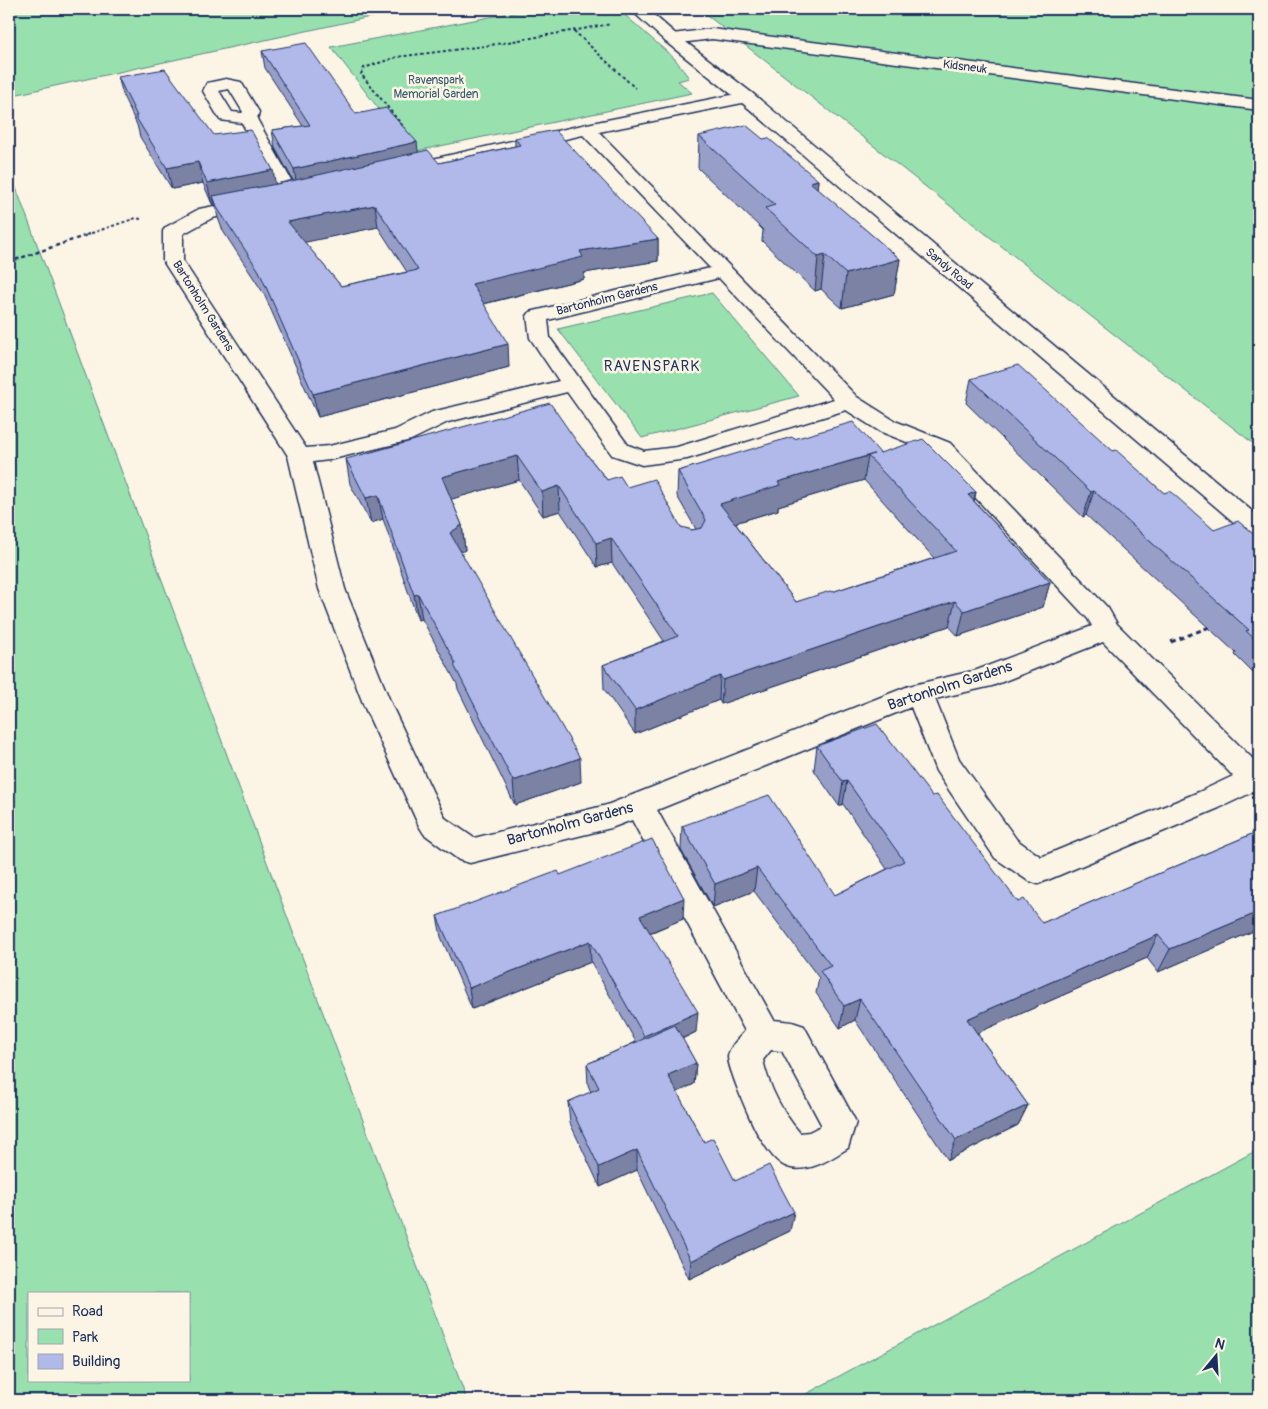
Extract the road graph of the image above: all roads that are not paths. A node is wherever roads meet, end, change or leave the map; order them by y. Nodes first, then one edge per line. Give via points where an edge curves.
1 (643, 13) edge
2 (672, 39) junction
3 (746, 97) junction
4 (1259, 106) edge
5 (248, 120) dead end
6 (587, 129) junction
7 (386, 175) edge
8 (723, 271) junction
9 (572, 384) junction
10 (849, 402) junction
11 (300, 456) junction
12 (1259, 530) edge
13 (1107, 630) junction
14 (919, 693) junction
15 (1257, 778) edge
16 (639, 805) junction
17 (764, 1034) dead end

1 - 2 street, Sandy Road
2 - 3 street, Sandy Road
2 - 4 street, Kidsneuk via 712,34
3 - 6 street
3 - 12 street, Sandy Road
5 - 11 street, Bartonholm Gardens via 300,194 206,213 173,231 172,261
6 - 7 street
6 - 8 street
8 - 9 street, Bartonholm Gardens via 537,316 540,338
8 - 10 street
9 - 10 street, Bartonholm Gardens via 620,450 647,467 679,454
9 - 11 street via 440,417 403,435 329,453
10 - 13 street via 887,426 942,448 1099,614
11 - 16 street, Bartonholm Gardens via 332,589 378,706 434,826 470,851 611,816
13 - 14 street, Bartonholm Gardens via 982,679
13 - 15 street
14 - 15 street via 946,763 1006,849 1038,871
14 - 16 street, Bartonholm Gardens
16 - 17 street

